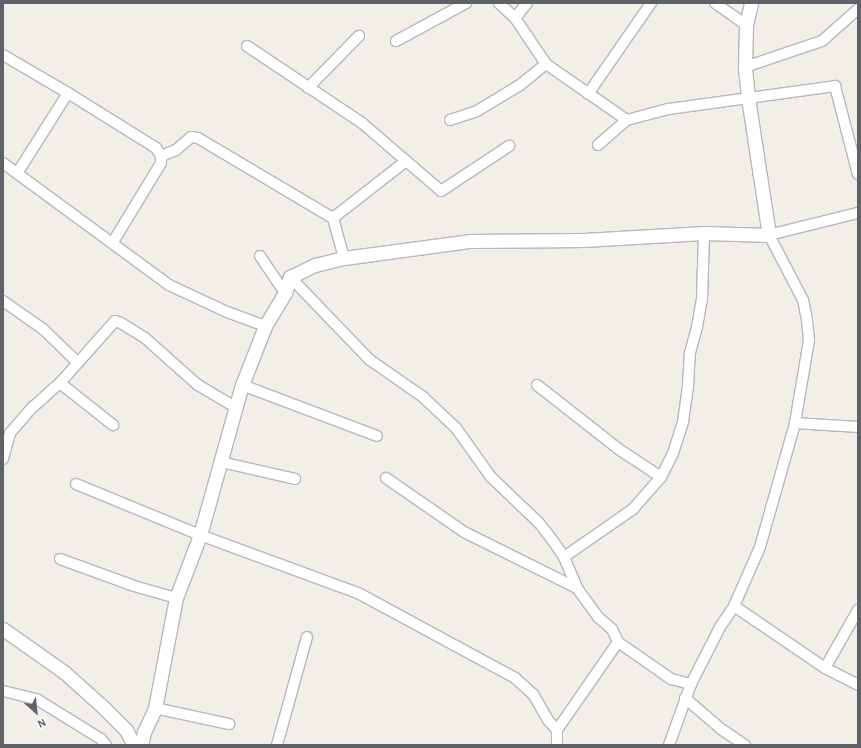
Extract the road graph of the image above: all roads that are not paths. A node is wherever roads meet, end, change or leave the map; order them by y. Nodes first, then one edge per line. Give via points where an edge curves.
1 (466, 3) edge
2 (499, 3) edge
3 (527, 3) edge
4 (651, 3) edge
5 (715, 3) edge
6 (751, 3) edge
7 (858, 9) edge
8 (515, 18) junction
9 (746, 25) junction
10 (359, 36) dead end
11 (396, 41) dead end
12 (247, 46) dead end
13 (3, 55) edge
14 (546, 64) junction
15 (745, 67) junction
16 (308, 88) junction
17 (68, 92) junction
18 (588, 94) junction
19 (748, 97) junction
20 (450, 120) dead end
21 (627, 120) junction
22 (598, 145) dead end
23 (509, 146) dead end
24 (161, 156) junction
25 (406, 161) junction
26 (3, 163) edge
27 (18, 172) junction
28 (858, 174) edge
29 (858, 213) edge
30 (333, 218) junction
31 (704, 233) junction
32 (769, 235) junction
33 (113, 242) junction
34 (260, 256) dead end
35 (344, 258) junction
36 (290, 277) junction
37 (285, 293) junction
38 (3, 301) edge
39 (265, 326) junction
40 (77, 362) junction
41 (60, 383) junction
42 (242, 385) junction
43 (537, 385) dead end
44 (235, 407) junction
45 (795, 423) junction
46 (113, 425) dead end
47 (858, 427) edge
48 (7, 430) edge
49 (377, 436) dead end
50 (3, 459) edge
51 (221, 462) junction
52 (386, 478) dead end
53 (661, 478) junction
54 (295, 479) dead end
55 (76, 484) dead end
56 (200, 535) junction
57 (564, 557) junction
58 (60, 559) dead end
59 (577, 588) junction
60 (176, 598) junction
61 (734, 606) junction
62 (858, 610) edge
63 (3, 629) edge
64 (307, 637) dead end
65 (618, 642) junction
66 (825, 668) junction
67 (691, 684) junction
68 (858, 685) edge
69 (3, 691) edge
70 (685, 698) junction
71 (155, 708) junction
72 (229, 724) dead end
73 (557, 730) junction
74 (106, 745) edge
75 (134, 745) edge
76 (141, 745) edge
77 (277, 745) edge
78 (557, 745) edge
79 (669, 745) edge
80 (745, 745) edge

1 - 11 street
2 - 8 street
3 - 8 street
4 - 18 street
5 - 9 street
6 - 9 street
7 - 15 street via 822,41
8 - 14 street
9 - 15 street
10 - 16 street
12 - 16 street
13 - 17 street
14 - 18 street
14 - 20 street via 520,85 477,111
15 - 19 street
16 - 25 street via 362,123
17 - 24 street via 156,148
17 - 27 street
18 - 21 street
19 - 21 street via 668,109
19 - 28 street via 835,86
19 - 32 street
21 - 22 street
23 - 25 street via 441,191
24 - 30 street via 176,150 191,137 198,138
24 - 33 street via 161,163
25 - 30 street
26 - 27 street
27 - 33 street
29 - 32 street
30 - 35 street
31 - 32 street
31 - 35 street via 584,240 469,241
31 - 53 street via 702,298 690,353 683,422 673,453
32 - 45 street via 803,300 807,320 809,340
33 - 39 street via 169,285 227,312
34 - 37 street
35 - 36 street via 315,265
36 - 37 street
36 - 57 street via 370,360 423,397 456,428 491,477 539,523
37 - 39 street
38 - 40 street via 43,329
39 - 42 street
40 - 41 street
40 - 44 street via 115,321 145,338 198,385
41 - 46 street
41 - 48 street
42 - 44 street
42 - 49 street
43 - 53 street via 620,450
44 - 51 street
45 - 47 street
45 - 61 street via 760,547
48 - 50 street
51 - 54 street
51 - 56 street
52 - 59 street via 464,532
53 - 57 street via 633,509
55 - 56 street
56 - 60 street
56 - 73 street via 358,593 515,678 533,694
57 - 59 street
58 - 60 street via 134,586
59 - 65 street via 598,617 612,629
60 - 71 street
61 - 66 street
61 - 67 street via 720,626
62 - 66 street
63 - 75 street via 81,687 126,730
64 - 77 street
65 - 67 street via 671,679
65 - 73 street
66 - 68 street
67 - 70 street
69 - 74 street via 38,700 101,739
70 - 79 street
70 - 80 street via 721,729
71 - 72 street
71 - 76 street
73 - 78 street

